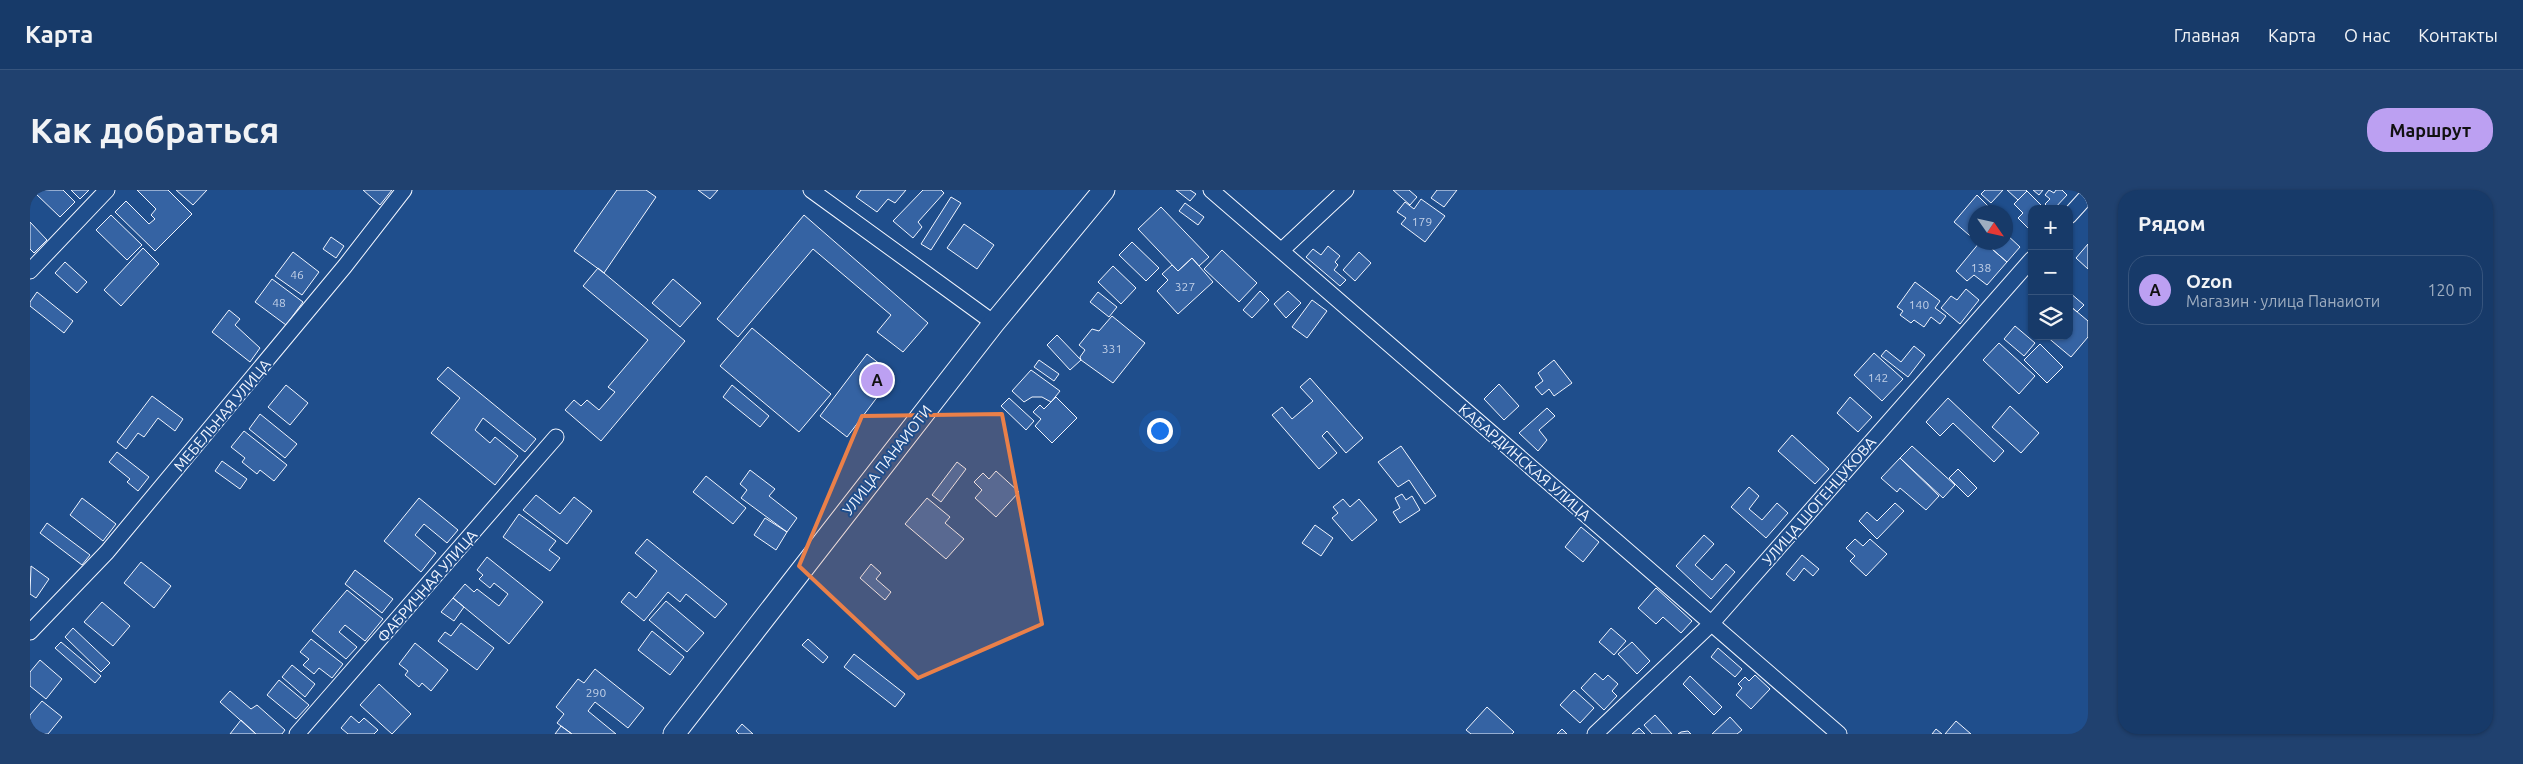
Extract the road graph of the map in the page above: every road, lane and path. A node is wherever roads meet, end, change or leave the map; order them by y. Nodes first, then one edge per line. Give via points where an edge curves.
1 (108, 190) edge
2 (404, 190) edge
3 (811, 190) edge
4 (1104, 190) edge
5 (1211, 190) edge
6 (1346, 190) edge
7 (2088, 195) edge
8 (2073, 212) edge
9 (1282, 250) junction
10 (2028, 264) edge
11 (30, 271) edge
12 (994, 323) junction
13 (556, 437) dead end
14 (1711, 624) junction
15 (30, 632) edge
16 (297, 734) edge
17 (674, 734) edge
18 (1595, 734) edge
19 (1839, 734) edge

1 - 11 street
2 - 15 street, МЕБЕЛЬНАЯ УЛИЦА via 345,266 107,552
3 - 12 street
4 - 12 street, УЛИЦА ПАНАИОТИ
5 - 9 street, КАБАРДИНСКАЯ УЛИЦА
6 - 9 street
7 - 8 street
9 - 14 street, КАБАРДИНСКАЯ УЛИЦА
10 - 14 street, УЛИЦА ШОГЕНЦУКОВА
12 - 17 street, УЛИЦА ПАНАИОТИ
13 - 16 street, ФАБРИЧНАЯ УЛИЦА
14 - 18 street, УЛИЦА ШОГЕНЦУКОВА
14 - 19 street, КАБАРДИНСКАЯ УЛИЦА

